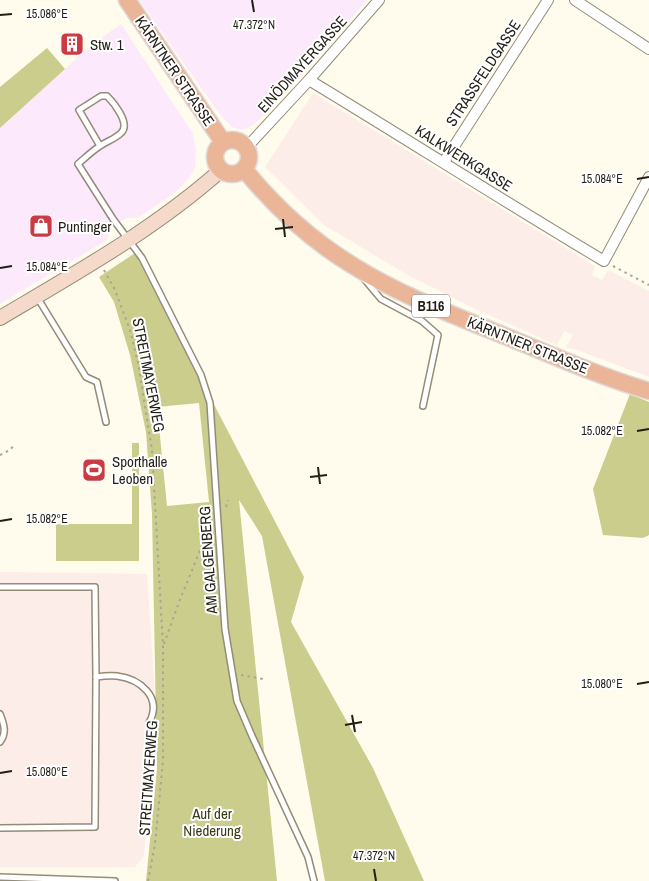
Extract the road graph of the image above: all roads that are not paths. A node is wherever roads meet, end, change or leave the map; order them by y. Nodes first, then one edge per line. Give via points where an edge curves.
1 (126, 0) edge
2 (378, 0) edge
3 (548, 0) edge
4 (575, 0) edge
5 (649, 49) edge
6 (309, 80) junction
7 (223, 142) junction
8 (100, 146) junction
9 (247, 147) junction
10 (444, 162) junction
11 (221, 170) junction
12 (244, 170) junction
13 (649, 177) edge
14 (129, 240) junction
15 (351, 265) junction
16 (37, 296) junction
17 (0, 318) edge
18 (649, 391) edge
19 (423, 406) dead end
20 (106, 422) dead end
21 (0, 587) edge
22 (96, 677) junction
23 (0, 714) edge
24 (149, 723) dead end
25 (0, 742) edge
26 (0, 828) edge
27 (0, 877) edge
28 (115, 881) edge
29 (314, 881) edge

1 - 7 main road, KÄRNTNER STRASSE
2 - 6 street, EINÖDMAYERGASSE
3 - 10 street, STRASSFELDGASSE
4 - 5 street
6 - 9 street, EINÖDMAYERGASSE
6 - 10 street, KALKWERKGASSE
7 - 9 main road via 236,140
7 - 11 main road via 216,152 217,165
8 - 8 lane via 79,110 101,96 107,96 118,110 124,128
8 - 14 lane, AM GALGENBERG via 78,164
9 - 12 main road via 249,159
10 - 13 street, KALKWERKGASSE via 507,204 604,261
11 - 12 main road via 230,174
11 - 14 main road
12 - 15 main road, KÄRNTNER STRASSE / B116 via 316,241
14 - 16 main road
14 - 29 lane, AM GALGENBERG via 142,258 201,375 210,403 225,629 237,701 308,857
15 - 18 main road, KÄRNTNER STRASSE / B116 via 444,311
15 - 19 lane via 382,299 422,321 438,335
16 - 17 main road
16 - 20 lane via 86,377 98,382
21 - 22 lane via 95,587
22 - 24 lane via 119,676 136,681 152,700 154,708
22 - 26 lane via 95,827
23 - 25 lane via 4,737
27 - 28 lane

